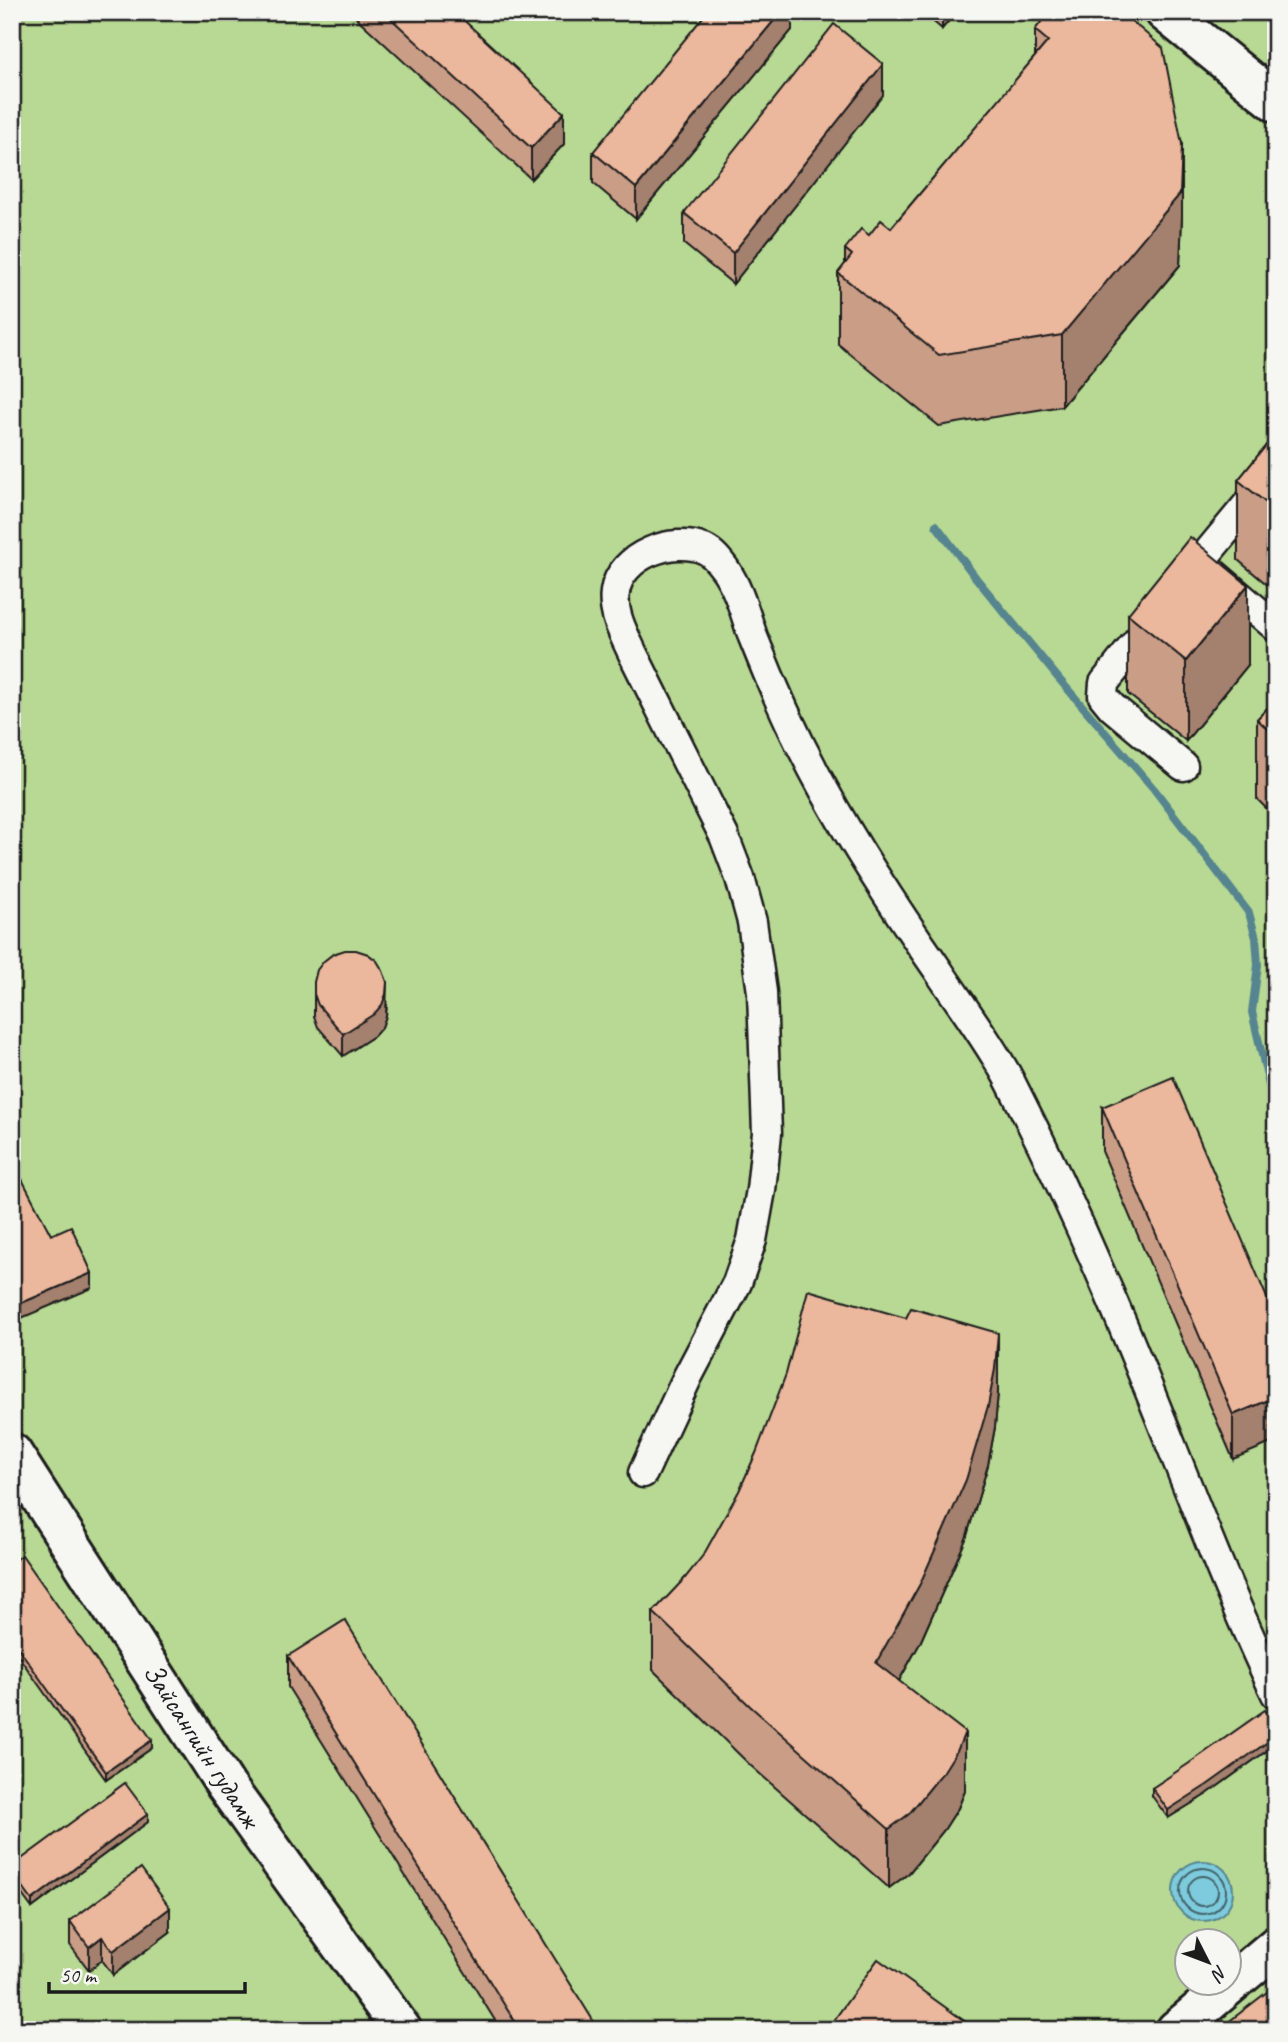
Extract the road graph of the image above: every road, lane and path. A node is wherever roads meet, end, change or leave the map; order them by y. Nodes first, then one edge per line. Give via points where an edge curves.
1 (1166, 12) edge
2 (1276, 102) edge
3 (1276, 470) edge
4 (1184, 582) junction
5 (1276, 627) edge
6 (1183, 766) dead end
7 (12, 1453) edge
8 (643, 1473) dead end
9 (1276, 1694) edge
10 (1276, 1945) edge
11 (402, 2030) edge
12 (1176, 2030) edge

1 - 2 main road
3 - 4 street
4 - 5 street
4 - 6 street via 1104,683 1103,696
7 - 11 main road, Зайсангийн гудамж via 226,1786
8 - 9 street via 737,1283 752,1240 767,1133 762,992 740,878 615,607 617,584 627,568 657,549 681,545 704,549 727,572 823,789 881,888 1008,1077 1121,1321 1209,1542
10 - 12 main road

